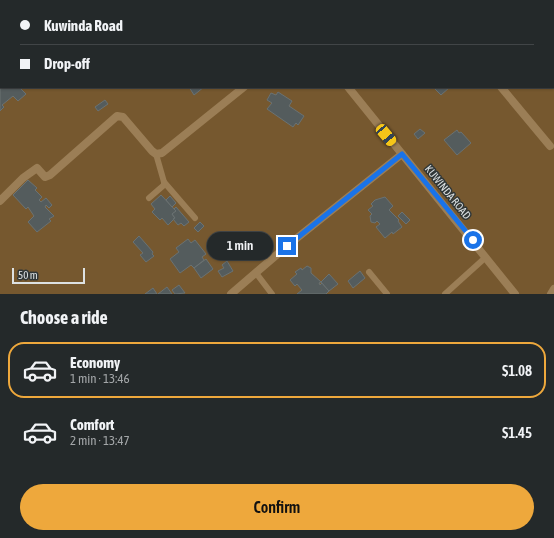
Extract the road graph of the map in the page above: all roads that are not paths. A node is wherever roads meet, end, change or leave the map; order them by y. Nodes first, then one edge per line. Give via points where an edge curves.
1 (243, 88) edge
2 (349, 88) edge
3 (502, 88) edge
4 (550, 146) dead end
5 (156, 154) junction
6 (402, 154) junction
7 (164, 182) junction
8 (150, 198) dead end
9 (0, 201) edge
10 (195, 218) dead end
11 (486, 257) junction
12 (369, 272) dead end
13 (256, 273) junction
14 (554, 289) edge
15 (231, 294) edge
16 (272, 294) edge
17 (387, 294) edge
18 (445, 294) edge
19 (515, 294) edge
20 (551, 294) edge

1 - 5 street via 162,153
2 - 6 street, KUWINDA ROAD
3 - 4 street
5 - 7 lane
5 - 9 street via 123,117 117,116 50,175 45,177 37,168
6 - 11 street, KUWINDA ROAD
6 - 13 street
7 - 8 lane
7 - 10 lane
11 - 18 lane
11 - 19 street, KUWINDA ROAD
12 - 17 lane
13 - 15 street
13 - 16 lane
14 - 20 street

